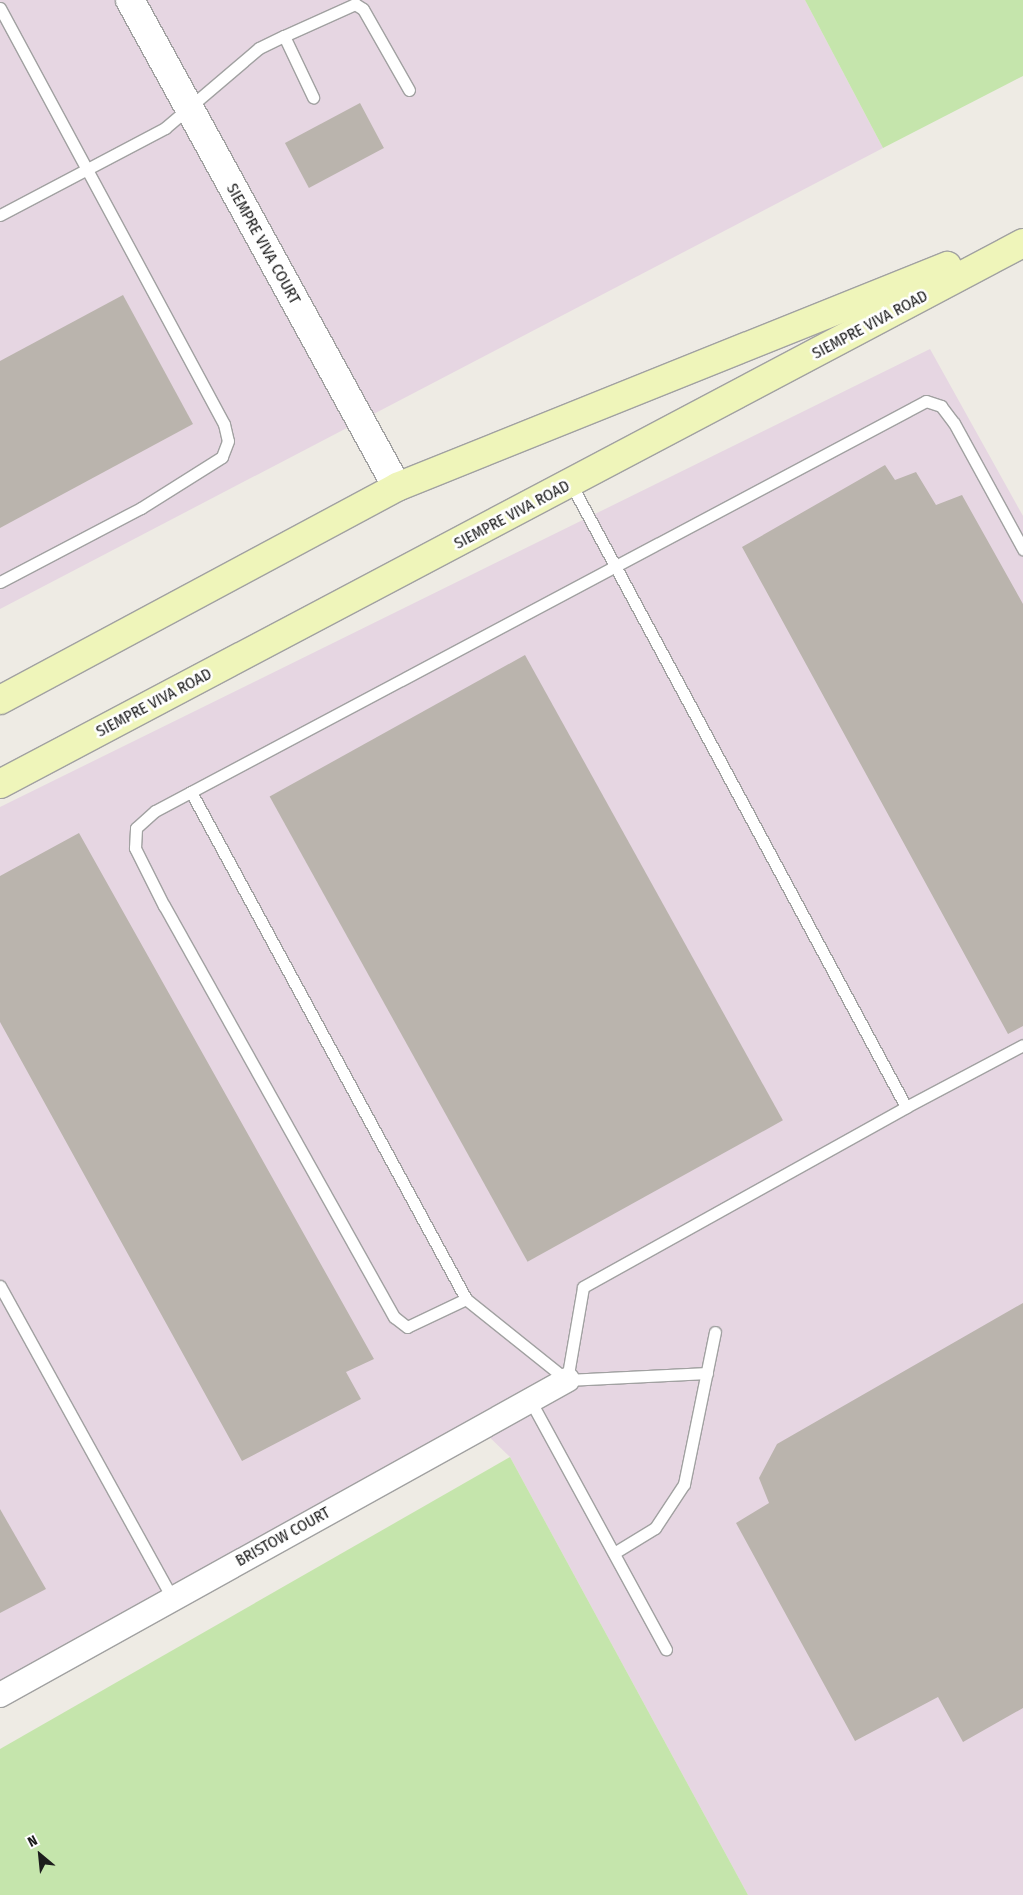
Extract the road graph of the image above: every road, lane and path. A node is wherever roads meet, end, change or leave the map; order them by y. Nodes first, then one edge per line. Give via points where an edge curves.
1 (130, 0) edge
2 (0, 8) edge
3 (284, 36) junction
4 (409, 90) dead end
5 (313, 96) dead end
6 (189, 107) junction
7 (87, 168) junction
8 (0, 215) edge
9 (1023, 236) edge
10 (1023, 243) edge
11 (571, 484) junction
12 (397, 487) junction
13 (1023, 549) edge
14 (613, 568) junction
15 (0, 582) edge
16 (0, 700) edge
17 (0, 784) edge
18 (191, 792) junction
19 (1023, 1046) edge
20 (906, 1107) junction
21 (0, 1286) edge
22 (466, 1299) junction
23 (715, 1332) dead end
24 (707, 1373) junction
25 (566, 1380) junction
26 (530, 1400) junction
27 (614, 1553) junction
28 (173, 1599) junction
29 (666, 1649) dead end
30 (0, 1696) edge

1 - 6 street, SIEMPRE VIVA COURT
2 - 7 lane
3 - 4 lane via 355,4 363,9
3 - 5 lane
3 - 6 lane via 259,48
6 - 7 lane via 165,128
6 - 12 street, SIEMPRE VIVA COURT
7 - 8 lane
7 - 15 lane via 224,424 228,441 222,457 140,508
9 - 12 main road, SIEMPRE VIVA ROAD
10 - 11 main road, SIEMPRE VIVA ROAD
11 - 14 lane
11 - 17 main road, SIEMPRE VIVA ROAD
12 - 16 main road, SIEMPRE VIVA ROAD
13 - 14 lane via 954,423 941,406 926,402
14 - 18 lane
14 - 20 lane
18 - 22 lane
18 - 22 lane via 136,828 135,848 164,906 394,1317 407,1327
19 - 20 lane
20 - 25 lane via 583,1287
21 - 28 lane
22 - 25 lane
23 - 24 lane
24 - 25 lane
24 - 27 lane via 684,1484 655,1528
25 - 26 street, BRISTOW COURT
26 - 27 lane
26 - 28 street, BRISTOW COURT
27 - 29 lane
28 - 30 street, BRISTOW COURT

